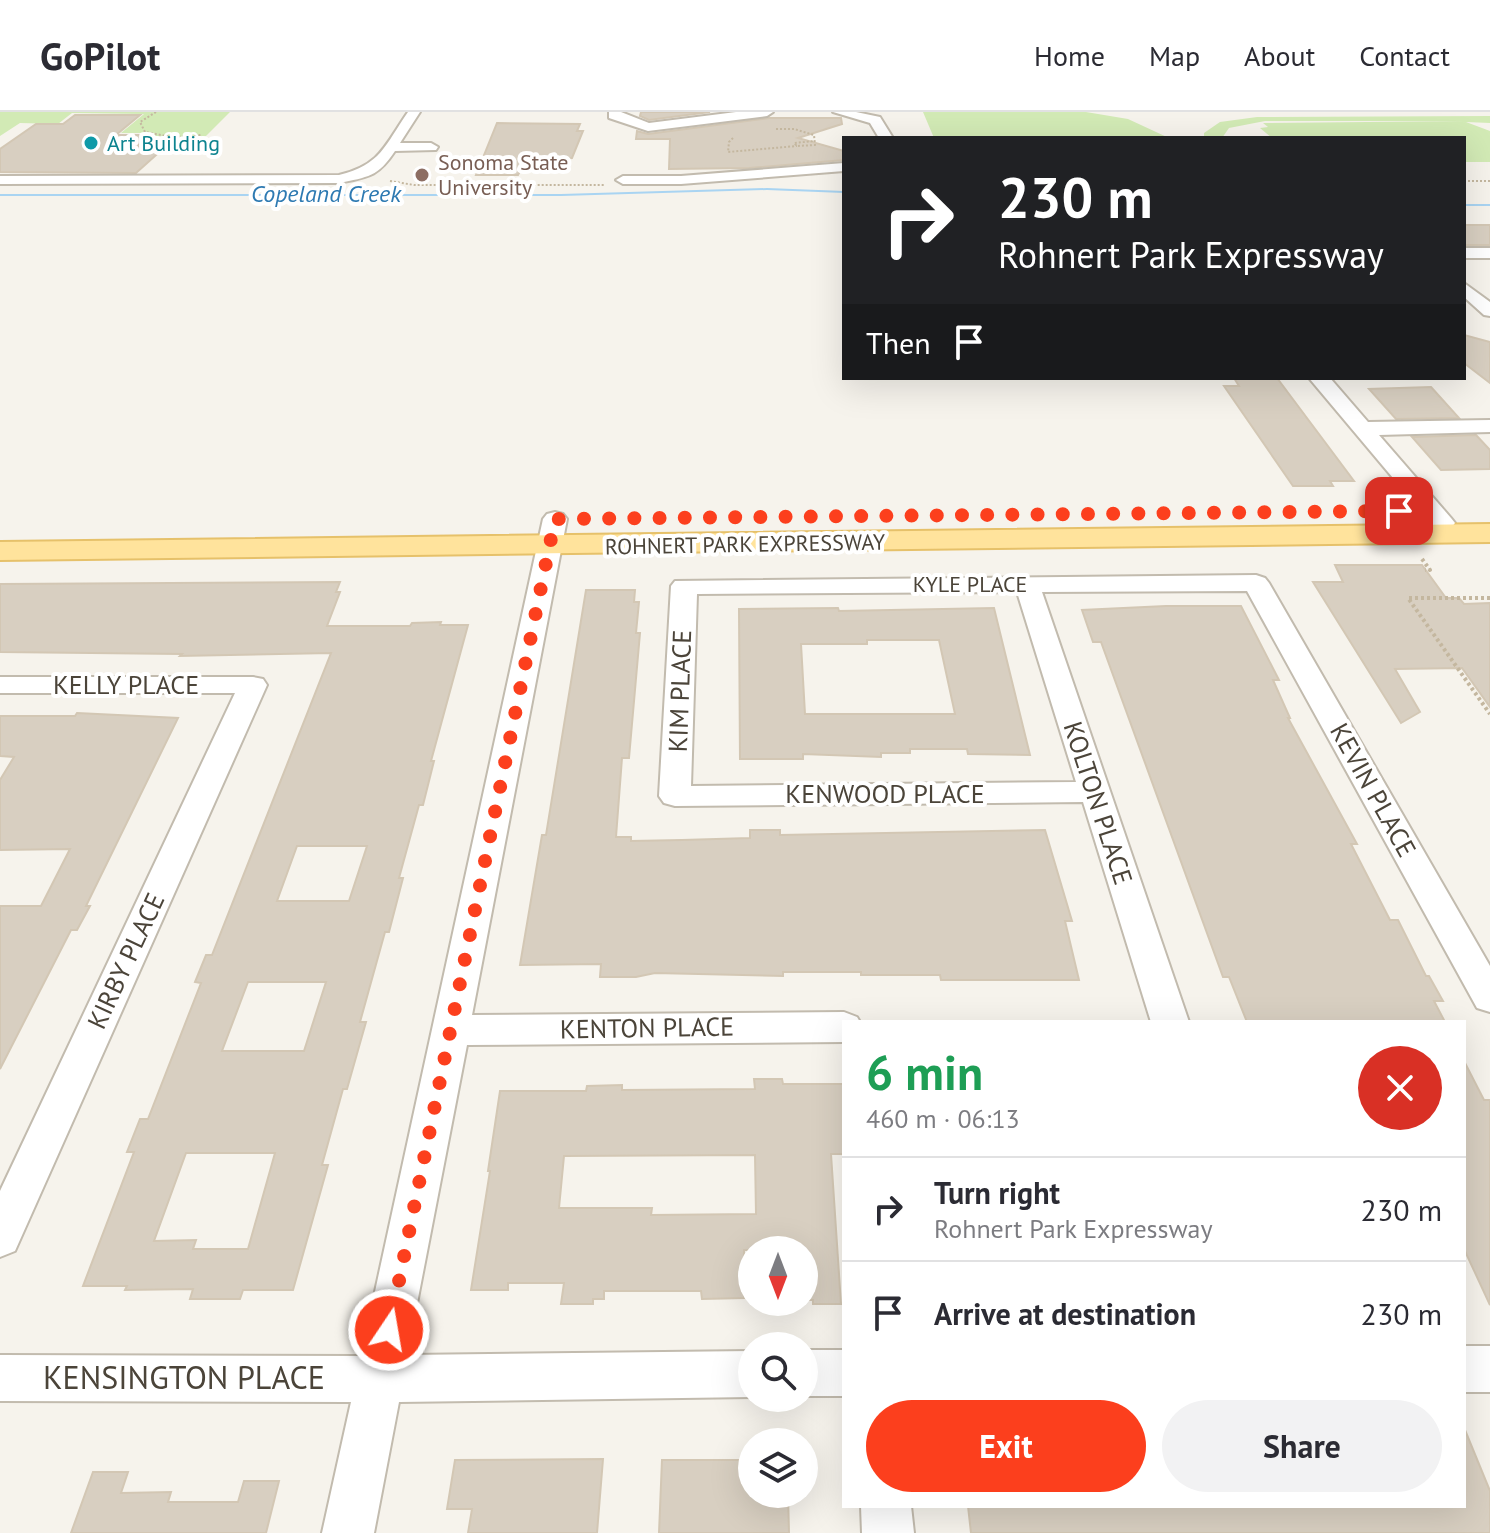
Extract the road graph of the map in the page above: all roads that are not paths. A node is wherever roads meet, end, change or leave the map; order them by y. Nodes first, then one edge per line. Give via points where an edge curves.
1 (414, 112) edge
2 (615, 112) edge
3 (767, 112) edge
4 (839, 112) edge
5 (885, 136) edge
6 (390, 147) junction
7 (431, 147) dead end
8 (842, 167) edge
9 (335, 173) dead end
10 (0, 180) edge
11 (623, 180) dead end
12 (175, 181) junction
13 (1466, 253) edge
14 (1490, 253) edge
15 (1466, 290) edge
16 (1490, 311) edge
17 (1321, 380) edge
18 (1490, 426) edge
19 (1362, 429) junction
20 (1490, 510) edge
21 (1437, 517) junction
22 (0, 524) edge
23 (552, 532) junction
24 (1490, 533) edge
25 (0, 551) edge
26 (1256, 583) joint
27 (1027, 584) junction
28 (684, 586) joint
29 (0, 685) edge
30 (253, 685) joint
31 (1095, 792) junction
32 (675, 796) joint
33 (1490, 998) edge
34 (1169, 1020) edge
35 (842, 1027) edge
36 (451, 1030) junction
37 (0, 1237) edge
38 (1466, 1369) edge
39 (1490, 1369) edge
40 (818, 1373) edge
41 (842, 1373) edge
42 (738, 1374) edge
43 (0, 1378) edge
44 (378, 1379) junction
45 (886, 1508) edge
46 (348, 1533) edge
47 (888, 1533) edge

1 - 6 street
2 - 3 street via 648,127
4 - 5 street via 875,120
6 - 7 street
6 - 12 street via 378,166 339,179
8 - 11 street
9 - 12 street via 182,174
10 - 12 street
13 - 14 street
15 - 16 street
17 - 19 street
18 - 19 street
19 - 21 street
20 - 21 main road, ROHNERT PARK EXPRESSWAY
21 - 23 main road, ROHNERT PARK EXPRESSWAY
22 - 23 main road, ROHNERT PARK EXPRESSWAY
23 - 24 main road, ROHNERT PARK EXPRESSWAY
23 - 25 main road, ROHNERT PARK EXPRESSWAY
23 - 36 street
26 - 27 street, KYLE PLACE
26 - 33 street, KEVIN PLACE
27 - 28 street, KYLE PLACE
27 - 31 street, KOLTON PLACE
28 - 32 street, KIM PLACE
29 - 30 street, KELLY PLACE
30 - 37 street, KIRBY PLACE
31 - 32 street, KENWOOD PLACE
31 - 34 street, KOLTON PLACE
35 - 36 street, KENTON PLACE
36 - 44 street
38 - 39 street
40 - 41 street
42 - 44 street, KENSINGTON PLACE
43 - 44 street, KENSINGTON PLACE
44 - 46 street
45 - 47 street

